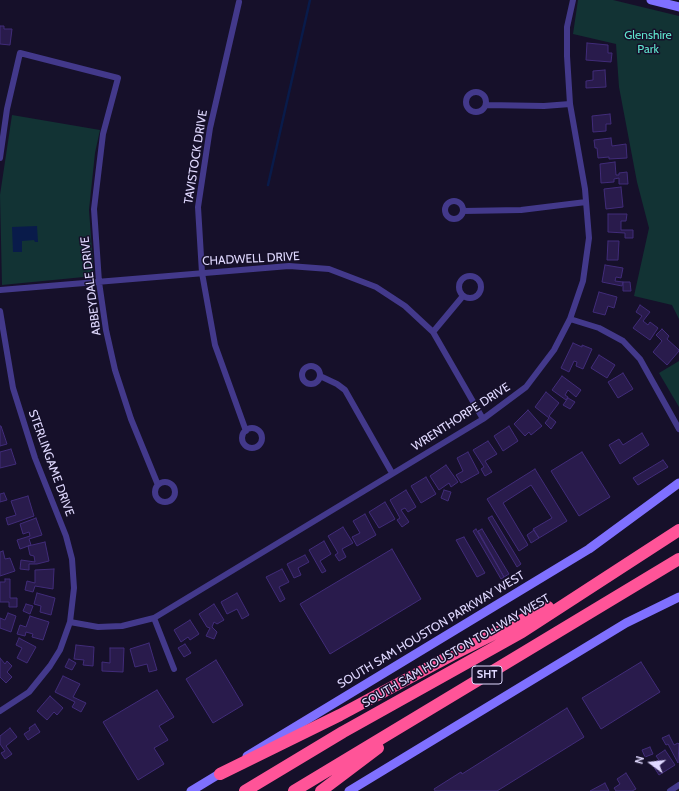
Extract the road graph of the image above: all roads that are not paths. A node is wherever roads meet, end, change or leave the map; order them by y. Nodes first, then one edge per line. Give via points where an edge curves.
1 (573, 0) edge
2 (651, 0) edge
3 (239, 2) dead end
4 (679, 7) edge
5 (570, 104) junction
6 (486, 105) dead end
7 (0, 158) edge
8 (586, 202) junction
9 (464, 211) dead end
10 (202, 273) junction
11 (99, 282) junction
12 (0, 290) edge
13 (463, 296) dead end
14 (0, 311) edge
15 (570, 319) junction
16 (433, 332) junction
17 (320, 376) dead end
18 (483, 419) junction
19 (679, 429) edge
20 (246, 431) dead end
21 (392, 473) junction
22 (679, 483) edge
23 (158, 485) dead end
24 (679, 530) edge
25 (679, 559) edge
26 (599, 582) junction
27 (679, 597) edge
28 (154, 618) junction
29 (70, 622) junction
30 (174, 669) dead end
31 (449, 697) junction
32 (0, 711) edge
33 (220, 774) junction
34 (679, 785) edge
35 (191, 791) edge
36 (245, 791) edge
37 (294, 791) edge
38 (321, 791) edge
39 (349, 791) edge
40 (670, 791) edge

1 - 5 street, WRENTHORPE DRIVE via 567,27
2 - 4 main road
3 - 10 street, TAVISTOCK DRIVE via 210,128 198,207
5 - 6 street
5 - 8 street, WRENTHORPE DRIVE
7 - 11 street, ABBEYDALE DRIVE via 20,54 118,78 103,134 94,208
8 - 9 street via 521,210
8 - 15 street, WRENTHORPE DRIVE via 589,238 583,281
10 - 11 street, CHADWELL DRIVE
10 - 16 street, CHADWELL DRIVE via 289,266 329,269 376,287 405,306
10 - 20 street, TAVISTOCK DRIVE via 215,345
11 - 12 street, CHADWELL DRIVE
11 - 23 street, ABBEYDALE DRIVE via 115,370 131,419
13 - 16 street
14 - 29 street, STERLINGAME DRIVE via 13,388 35,458 66,536 72,559 74,588
15 - 18 street, WRENTHORPE DRIVE via 554,350 526,387
15 - 19 street via 599,328 623,341 640,359
16 - 18 street, CHADWELL DRIVE
17 - 21 street via 345,390
18 - 21 street, WRENTHORPE DRIVE
21 - 28 street, WRENTHORPE DRIVE
22 - 33 main road, SOUTH SAM HOUSTON PARKWAY WEST via 589,549 255,750
24 - 26 highway, SOUTH SAM HOUSTON TOLLWAY WEST / SHT
25 - 31 highway, SHT
26 - 33 highway
26 - 36 highway, SOUTH SAM HOUSTON TOLLWAY WEST / SHT via 522,632 343,732
27 - 39 main road via 626,623
28 - 29 street, WRENTHORPE DRIVE via 122,626 98,627
28 - 30 street
29 - 32 street, STERLINGAME DRIVE via 60,650 38,682 29,692
31 - 37 highway, SHT
31 - 38 highway
33 - 35 main road, SOUTH SAM HOUSTON PARKWAY WEST
34 - 40 street

